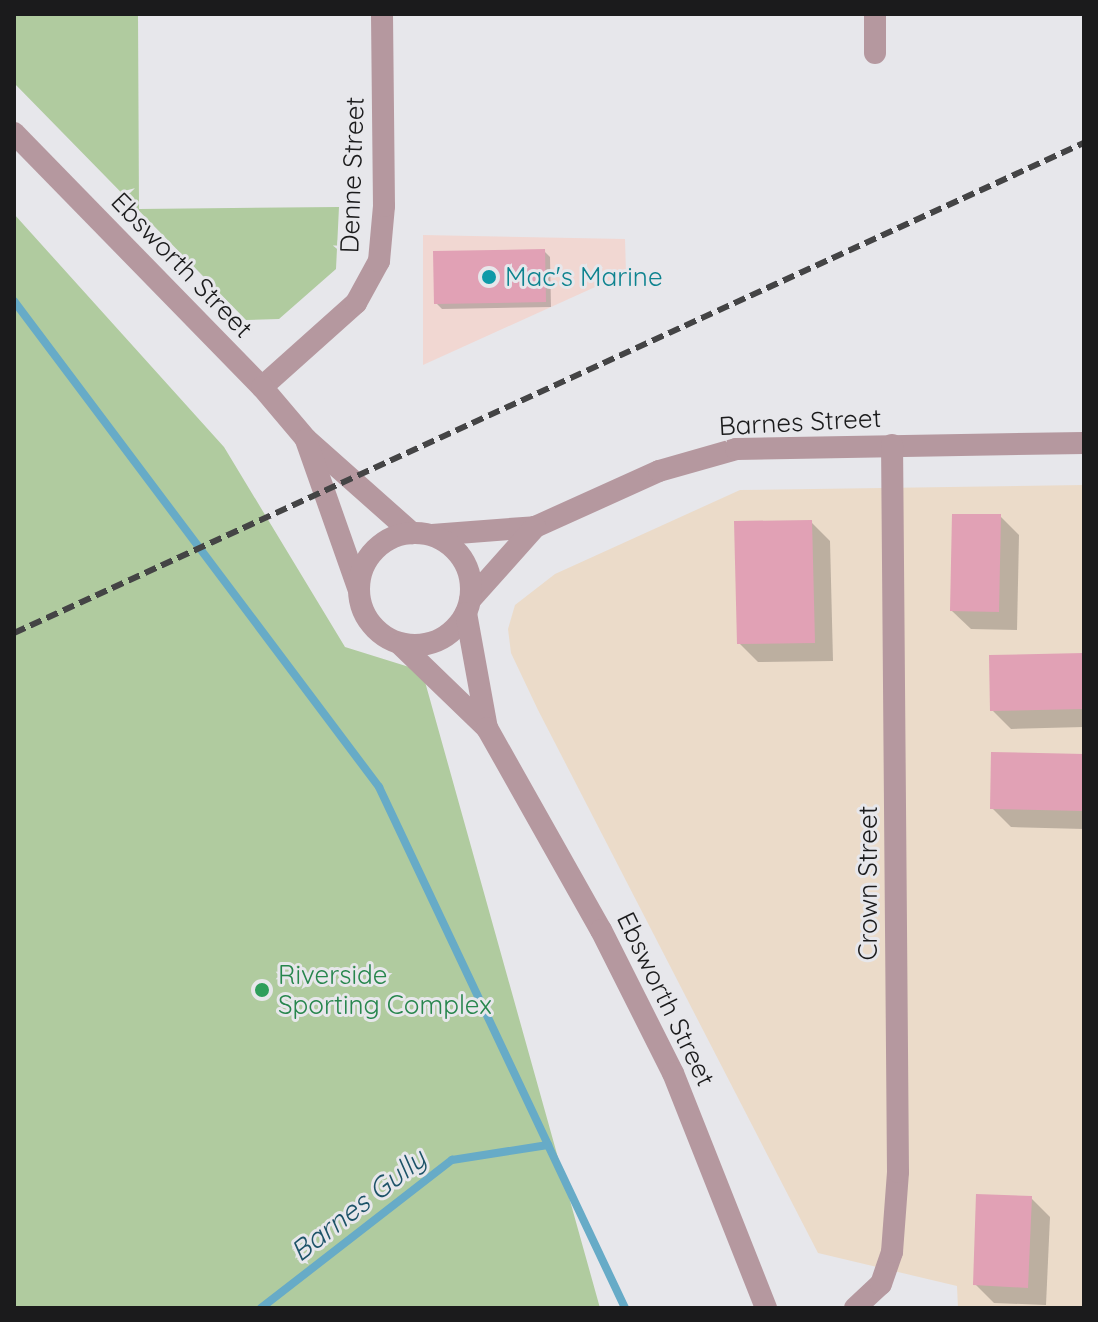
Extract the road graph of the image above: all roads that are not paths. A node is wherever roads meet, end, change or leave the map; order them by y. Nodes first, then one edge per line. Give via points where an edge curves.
1 (382, 14) edge
2 (875, 14) edge
3 (875, 53) dead end
4 (14, 133) edge
5 (262, 387) junction
6 (306, 439) junction
7 (1084, 443) edge
8 (892, 445) junction
9 (535, 527) junction
10 (422, 534) junction
11 (358, 588) junction
12 (468, 606) junction
13 (400, 644) junction
14 (487, 728) junction
15 (766, 1308) edge
16 (855, 1308) edge

1 - 5 street, Denne Street via 384,206 379,261 356,303
2 - 3 street
4 - 5 street, Ebsworth Street
5 - 6 street, Ebsworth Street
6 - 10 street, Ebsworth Street
6 - 11 street, Ebsworth Street
7 - 8 street, Barnes Street
8 - 9 street, Barnes Street via 775,445 697,457
8 - 16 street, Crown Street via 898,1172 892,1252 881,1284
9 - 10 street, Barnes Street
9 - 12 street, Barnes Street
10 - 11 street via 380,544 360,572
10 - 12 street via 463,561
11 - 13 street via 369,624
12 - 13 street via 458,626 432,644
12 - 14 street, Ebsworth Street
13 - 14 street, Ebsworth Street
14 - 15 street, Ebsworth Street via 601,930 673,1073

